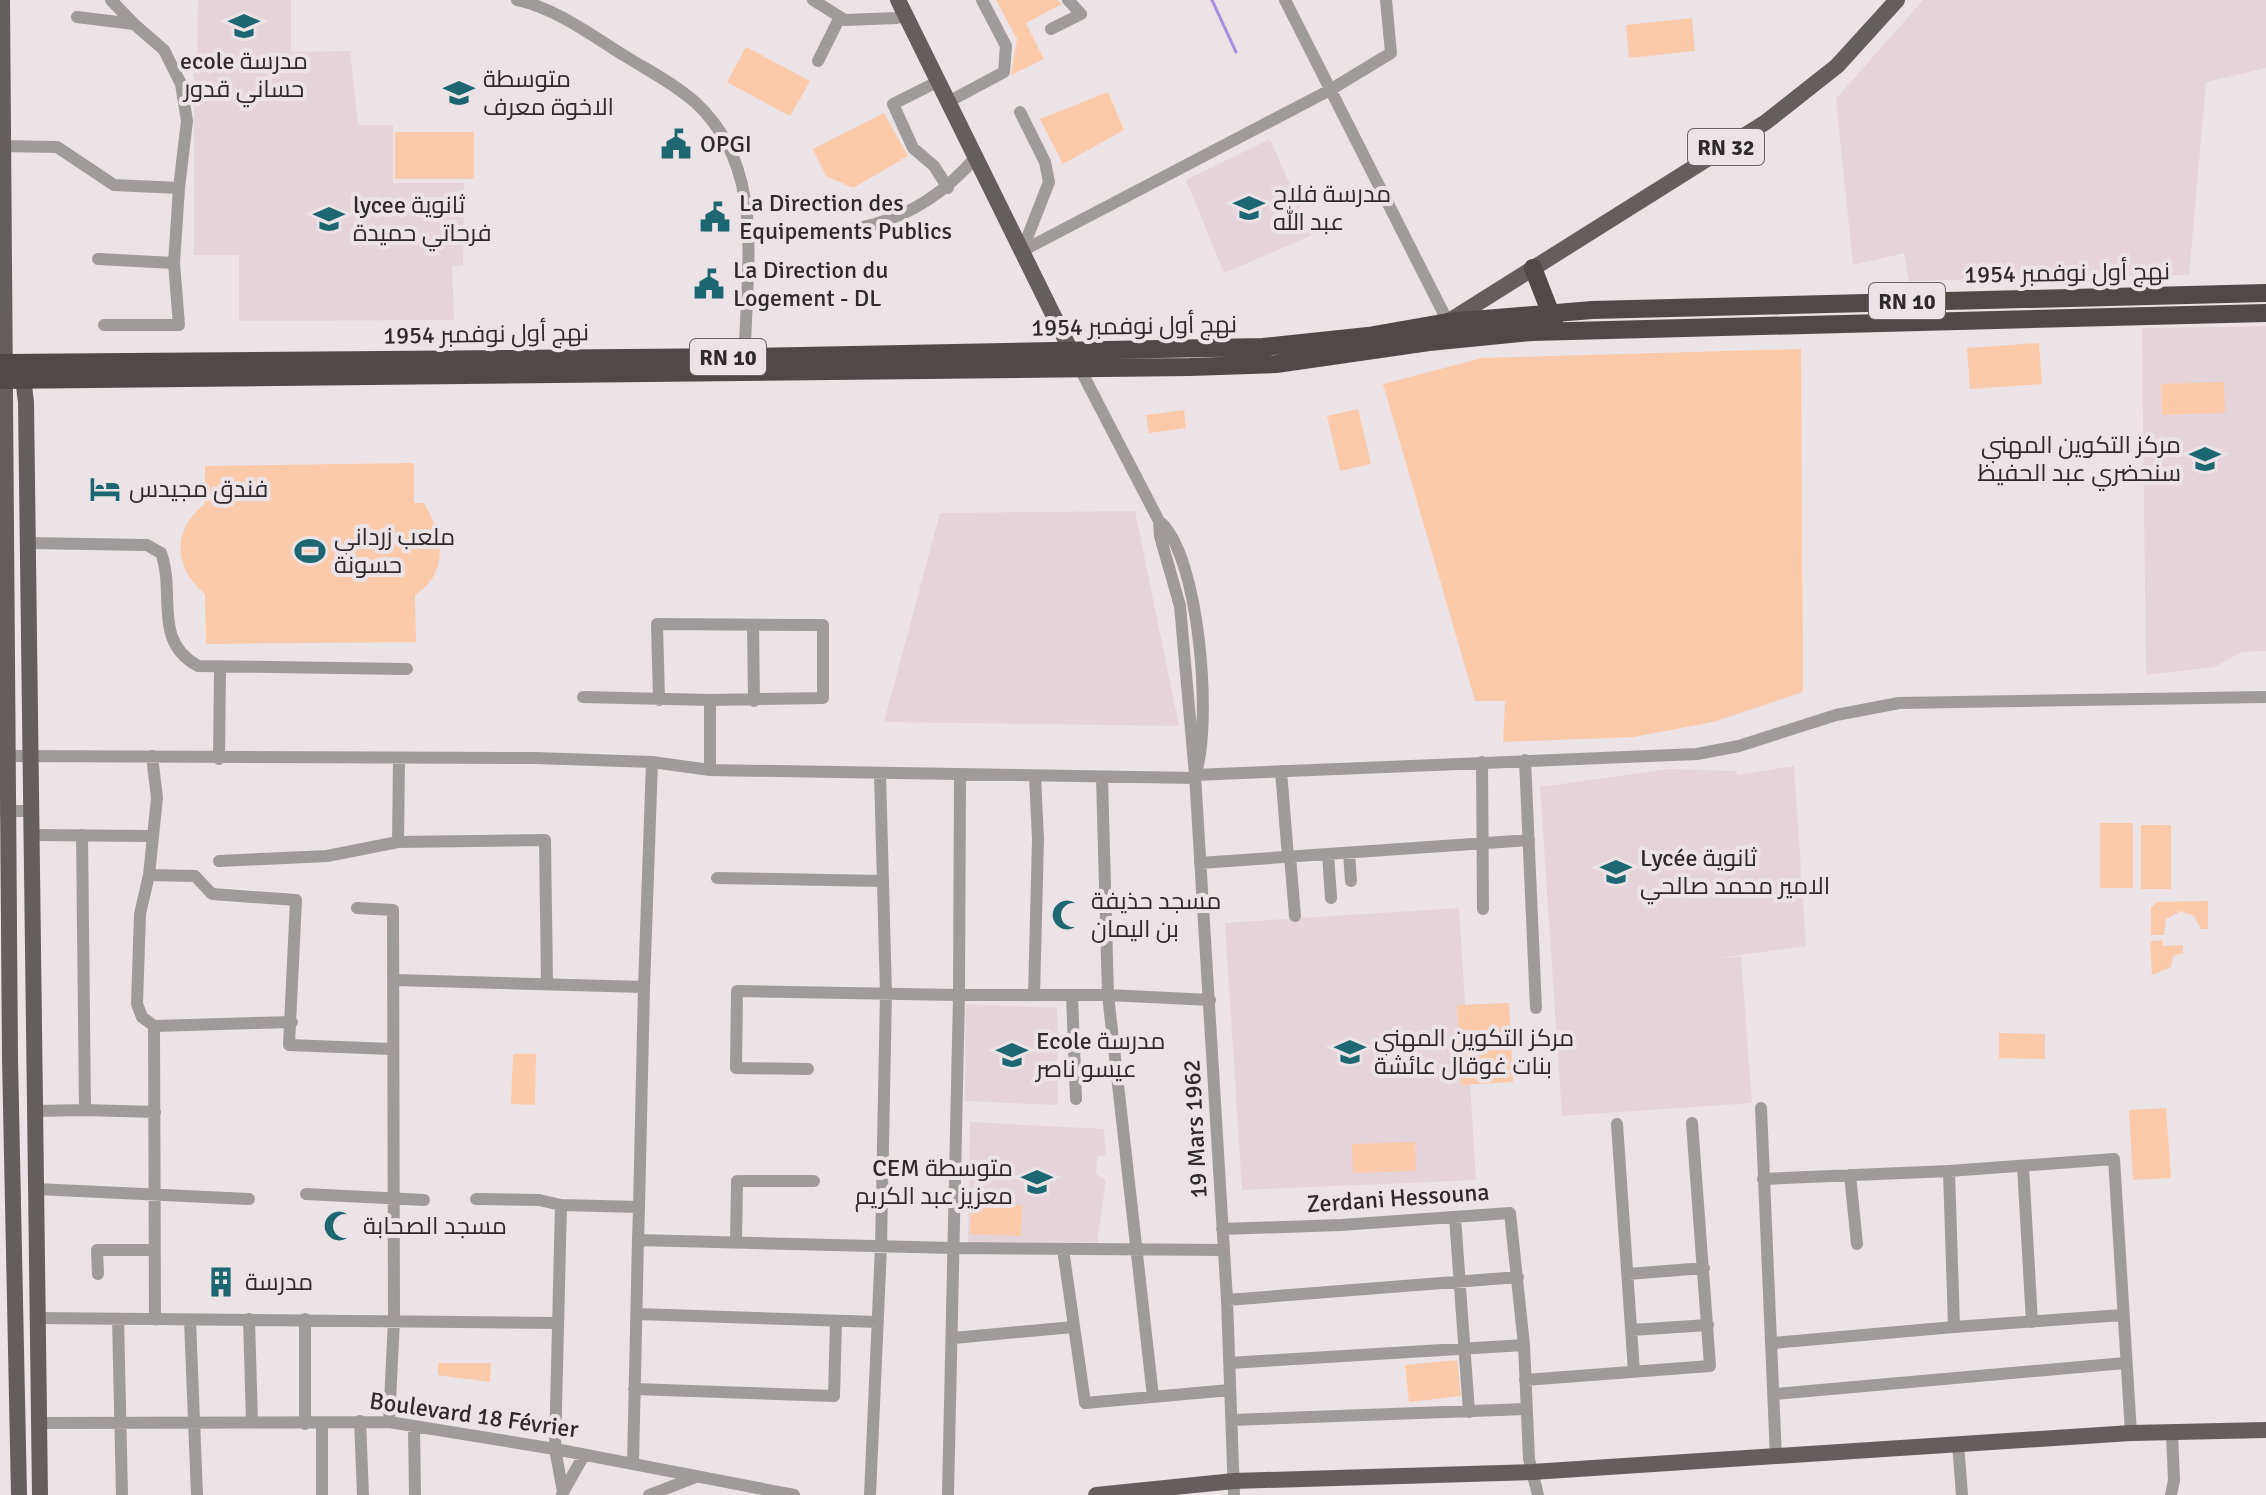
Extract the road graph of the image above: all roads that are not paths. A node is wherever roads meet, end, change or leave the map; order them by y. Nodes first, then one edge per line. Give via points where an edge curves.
1 (2, 0) edge
2 (111, 0) edge
3 (517, 0) edge
4 (813, 0) edge
5 (898, 0) edge
6 (982, 0) edge
7 (1068, 0) edge
8 (1285, 0) edge
9 (1386, 0) edge
10 (1897, 0) edge
11 (77, 17) dead end
12 (840, 17) junction
13 (897, 18) dead end
14 (134, 24) junction
15 (1051, 29) dead end
16 (818, 61) dead end
17 (937, 82) junction
18 (1330, 90) junction
19 (948, 102) junction
20 (1020, 112) dead end
21 (2, 146) edge
22 (975, 158) junction
23 (179, 188) junction
24 (948, 188) junction
25 (748, 237) junction
26 (1022, 251) junction
27 (98, 259) dead end
28 (174, 263) junction
29 (1535, 275) junction
30 (2266, 293) edge
31 (1574, 312) junction
32 (2266, 313) edge
33 (1549, 314) junction
34 (1448, 322) junction
35 (104, 325) dead end
36 (1564, 332) junction
37 (1429, 342) junction
38 (1071, 351) junction
39 (745, 357) junction
40 (984, 361) junction
41 (868, 362) junction
42 (594, 365) junction
43 (1080, 369) junction
44 (6, 373) edge
45 (7, 541) junction
46 (27, 543) junction
47 (753, 625) junction
48 (220, 668) junction
49 (407, 669) dead end
50 (583, 697) dead end
51 (2266, 697) edge
52 (659, 700) junction
53 (710, 700) junction
54 (754, 701) junction
55 (8, 756) junction
56 (29, 756) junction
57 (152, 756) junction
58 (219, 759) junction
59 (399, 759) junction
60 (1525, 760) junction
61 (652, 762) junction
62 (1482, 762) junction
63 (710, 770) junction
64 (1281, 771) junction
65 (880, 774) junction
66 (960, 774) junction
67 (1035, 776) junction
68 (1195, 776) junction
69 (1102, 778) junction
70 (4, 811) edge
71 (30, 811) junction
72 (30, 835) junction
73 (82, 835) junction
74 (151, 836) junction
75 (1529, 840) junction
76 (398, 842) junction
77 (1483, 843) junction
78 (1349, 853) junction
79 (1328, 854) junction
80 (1289, 856) junction
81 (219, 861) dead end
82 (1200, 863) junction
83 (149, 875) junction
84 (5, 877) edge
85 (717, 878) dead end
86 (883, 881) junction
87 (1351, 881) dead end
88 (1331, 898) dead end
89 (357, 908) dead end
90 (1483, 909) dead end
91 (1295, 916) dead end
92 (395, 980) junction
93 (547, 983) junction
94 (644, 987) junction
95 (886, 993) junction
96 (959, 995) junction
97 (1034, 995) junction
98 (1072, 995) junction
99 (1108, 995) junction
100 (1210, 1000) junction
101 (1536, 1008) dead end
102 (292, 1022) junction
103 (154, 1026) junction
104 (391, 1049) junction
105 (5, 1058) edge
106 (808, 1069) dead end
107 (1076, 1099) dead end
108 (1761, 1108) dead end
109 (85, 1110) junction
110 (35, 1111) junction
111 (155, 1112) junction
112 (1692, 1123) dead end
113 (1617, 1124) dead end
114 (2023, 1166) junction
115 (1949, 1171) junction
116 (1850, 1175) junction
117 (1763, 1179) junction
118 (814, 1181) dead end
119 (12, 1187) junction
120 (36, 1188) junction
121 (153, 1193) junction
122 (306, 1194) dead end
123 (393, 1197) junction
124 (249, 1199) dead end
125 (476, 1199) dead end
126 (424, 1200) dead end
127 (561, 1205) junction
128 (639, 1207) junction
129 (1455, 1217) junction
130 (1222, 1229) junction
131 (638, 1240) junction
132 (736, 1242) junction
133 (1857, 1244) dead end
134 (881, 1247) junction
135 (953, 1248) junction
136 (1063, 1249) junction
137 (1137, 1249) junction
138 (155, 1250) junction
139 (1223, 1250) junction
140 (1704, 1268) junction
141 (98, 1274) dead end
142 (1628, 1274) junction
143 (1518, 1277) junction
144 (1458, 1282) junction
145 (7, 1294) edge
146 (1227, 1300) junction
147 (638, 1314) junction
148 (2122, 1315) junction
149 (118, 1319) junction
150 (249, 1319) junction
151 (305, 1319) junction
152 (155, 1320) junction
153 (190, 1320) junction
154 (394, 1320) junction
155 (836, 1321) junction
156 (878, 1322) junction
157 (2032, 1322) junction
158 (38, 1323) junction
159 (557, 1323) junction
160 (1708, 1325) junction
161 (1073, 1327) junction
162 (1954, 1327) junction
163 (1632, 1330) junction
164 (10, 1336) edge
165 (954, 1338) junction
166 (1773, 1343) junction
167 (1524, 1345) junction
168 (1464, 1349) junction
169 (1229, 1363) junction
170 (2125, 1363) junction
171 (1634, 1372) junction
172 (1525, 1380) junction
173 (634, 1389) junction
174 (1230, 1390) junction
175 (1775, 1394) junction
176 (1153, 1397) junction
177 (1526, 1409) junction
178 (1469, 1412) junction
179 (1232, 1420) junction
180 (120, 1421) junction
181 (360, 1421) junction
182 (8, 1422) edge
183 (389, 1422) junction
184 (39, 1423) junction
185 (252, 1423) junction
186 (195, 1424) junction
187 (305, 1424) junction
188 (322, 1424) junction
189 (414, 1427) junction
190 (2266, 1430) edge
191 (2131, 1433) junction
192 (2172, 1434) junction
193 (1958, 1444) junction
194 (555, 1449) junction
195 (584, 1455) junction
196 (1776, 1458) junction
197 (633, 1464) junction
198 (1532, 1472) junction
199 (699, 1476) junction
200 (1234, 1488) edge
201 (562, 1493) edge
202 (19, 1495) edge
203 (40, 1495) edge
204 (122, 1495) edge
205 (197, 1495) edge
206 (322, 1495) edge
207 (363, 1495) edge
208 (415, 1495) edge
209 (649, 1495) edge
210 (794, 1495) edge
211 (870, 1495) edge
212 (948, 1495) edge
213 (1096, 1495) edge
214 (1538, 1495) edge
215 (1962, 1495) edge
216 (2171, 1495) edge

1 - 21 main road
2 - 14 street
3 - 25 street via 555,13 678,88 703,110 738,166 748,204
4 - 12 street
5 - 17 main road
6 - 19 street via 1006,46 1004,72
7 - 15 street via 1081,14
8 - 18 street
9 - 18 street via 1391,53
10 - 29 main road, RN 32 via 1837,66 1793,102
11 - 14 street
12 - 13 street
12 - 16 street
14 - 23 street via 164,50 181,84 187,121
17 - 19 main road
17 - 24 street via 893,104 913,148
18 - 26 street
18 - 34 street
19 - 22 main road
20 - 26 street via 1049,182
21 - 23 street via 57,147 114,185
21 - 44 main road
22 - 24 street
22 - 26 main road
23 - 28 street
24 - 25 street via 858,230
25 - 39 street
26 - 38 main road
27 - 28 street
28 - 35 street via 179,325
29 - 31 highway
29 - 33 highway
29 - 34 main road, RN 32
30 - 31 highway, نهج أول نوفمبر 1954 / RN 10
31 - 33 highway, نهج أول نوفمبر 1954 / RN 10
32 - 36 highway, نهج أول نوفمبر 1954 / RN 10
33 - 34 highway, نهج أول نوفمبر 1954 / RN 10
33 - 36 highway
34 - 37 main road, RN 32
34 - 38 highway, نهج أول نوفمبر 1954 / RN 10 via 1263,347
36 - 37 highway, نهج أول نوفمبر 1954 / RN 10
37 - 43 highway, نهج أول نوفمبر 1954 / RN 10 via 1276,364
38 - 40 highway, نهج أول نوفمبر 1954 / RN 10
38 - 43 street, 19 Mars 1962
39 - 41 highway, نهج أول نوفمبر 1954 / RN 10
39 - 42 highway, نهج أول نوفمبر 1954 / RN 10
40 - 41 highway, نهج أول نوفمبر 1954 / RN 10
40 - 43 highway, نهج أول نوفمبر 1954 / RN 10
41 - 42 highway, نهج أول نوفمبر 1954 / RN 10
42 - 44 highway, نهج أول نوفمبر 1954 / RN 10
43 - 68 street, 19 Mars 1962 via 1159,521 1180,606
44 - 45 main road
44 - 46 main road via 26,402
45 - 46 main road
45 - 55 main road
46 - 48 street via 147,545 161,553 168,635 186,660
46 - 56 main road
47 - 52 street via 657,624
47 - 54 street
47 - 54 street via 823,625 823,698
48 - 49 street
48 - 58 street
50 - 52 street
51 - 60 street via 1899,703 1836,715 1711,752
52 - 53 street
53 - 54 street
53 - 63 street
55 - 56 street
55 - 70 main road
56 - 57 street
56 - 71 main road
57 - 58 street
57 - 74 street via 157,798
58 - 59 street
59 - 61 street
59 - 76 street
60 - 62 street
60 - 75 street
61 - 63 street
61 - 94 street
62 - 64 street
62 - 77 street
63 - 65 street
64 - 68 street
64 - 80 street
65 - 66 street
65 - 86 street
66 - 67 street
66 - 96 street
67 - 69 street
67 - 97 street
68 - 69 street
68 - 82 street, 19 Mars 1962
69 - 99 street
70 - 71 street
70 - 84 main road
71 - 72 main road
72 - 73 street
72 - 110 main road
73 - 74 street
73 - 109 street
74 - 83 street
75 - 77 street
75 - 101 street
76 - 81 street via 327,856
76 - 93 street via 545,840
77 - 78 street
77 - 90 street
78 - 79 street
78 - 87 street
79 - 80 street
79 - 88 street
80 - 82 street
80 - 91 street
82 - 100 street, 19 Mars 1962
83 - 102 street via 195,876 212,894 296,900
83 - 103 street via 140,914 137,1004
84 - 105 main road
85 - 86 street
86 - 95 street
89 - 92 street via 393,910
92 - 93 street
92 - 104 street
93 - 94 street
94 - 128 street
95 - 96 street
95 - 106 street via 737,991 736,1068
95 - 134 street
96 - 97 street
96 - 135 street
97 - 98 street
98 - 99 street
98 - 107 street
99 - 100 street
99 - 137 street
100 - 130 street, 19 Mars 1962
102 - 103 street
102 - 104 street via 289,1045
103 - 111 street
104 - 123 street
105 - 119 main road
108 - 117 street
109 - 110 street
109 - 111 street
110 - 120 main road
111 - 121 street
112 - 140 street
113 - 142 street
114 - 115 street
114 - 148 street via 2114,1159
114 - 157 street
115 - 116 street
115 - 162 street
116 - 117 street
116 - 133 street
117 - 166 street
118 - 132 street via 737,1181
119 - 120 main road
119 - 145 main road
120 - 121 street
120 - 158 main road
121 - 124 street
121 - 138 street
122 - 123 street
123 - 126 street
123 - 154 street
125 - 127 street
127 - 128 street
127 - 159 street
128 - 131 street
129 - 130 street, Zerdani Hessouna
129 - 143 street, Zerdani Hessouna via 1510,1213
129 - 144 street
130 - 139 street, 19 Mars 1962
131 - 132 street
131 - 147 street
132 - 134 street
134 - 135 street
134 - 156 street
135 - 136 street
135 - 165 street
136 - 137 street
136 - 161 street
137 - 139 street
137 - 176 street
138 - 141 street via 97,1250
138 - 152 street
139 - 146 street, 19 Mars 1962
140 - 142 street
140 - 160 street
142 - 163 street
143 - 144 street
143 - 167 street, Zerdani Hessouna
144 - 146 street
144 - 168 street
145 - 164 main road
146 - 169 street, 19 Mars 1962
147 - 155 street
147 - 173 street
148 - 157 street
148 - 170 street
149 - 152 street
149 - 158 street
149 - 180 street
150 - 151 street
150 - 153 street
150 - 185 street
151 - 154 street
151 - 187 street
152 - 153 street
153 - 186 street
154 - 159 street
154 - 183 street
155 - 156 street
155 - 173 street via 834,1396
156 - 211 street
157 - 162 street
158 - 164 main road
158 - 184 main road
159 - 194 street
160 - 163 street
160 - 171 street via 1710,1366
161 - 165 street
161 - 176 street via 1085,1403
162 - 166 street
163 - 171 street
164 - 182 main road
165 - 212 street
166 - 175 street
167 - 168 street
167 - 172 street, Zerdani Hessouna
168 - 169 street
168 - 178 street
169 - 174 street, 19 Mars 1962
170 - 175 street
170 - 191 street
171 - 172 street
172 - 177 street, Zerdani Hessouna
173 - 197 street
174 - 176 street
174 - 179 street, 19 Mars 1962
175 - 196 street
177 - 178 street
177 - 198 street, Zerdani Hessouna
178 - 179 street
179 - 200 street, 19 Mars 1962
180 - 184 street, Boulevard 18 Février
180 - 186 street, Boulevard 18 Février
180 - 204 street
181 - 183 street, Boulevard 18 Février
181 - 188 street, Boulevard 18 Février
181 - 207 street
182 - 184 main road, Boulevard 18 Février
182 - 202 main road
183 - 189 street, Boulevard 18 Février
184 - 203 main road
185 - 186 street, Boulevard 18 Février
185 - 187 street, Boulevard 18 Février
186 - 205 street
187 - 188 street, Boulevard 18 Février
188 - 206 street
189 - 194 street, Boulevard 18 Février
189 - 208 street
190 - 192 main road
191 - 192 main road
191 - 193 main road
192 - 216 street
193 - 196 main road
193 - 215 street
194 - 195 street, Boulevard 18 Février
194 - 201 street
195 - 197 street, Boulevard 18 Février
195 - 201 street
196 - 198 main road
197 - 199 street, Boulevard 18 Février
198 - 200 main road
198 - 214 street, Zerdani Hessouna
199 - 209 street
199 - 210 street, Boulevard 18 Février
200 - 213 main road

